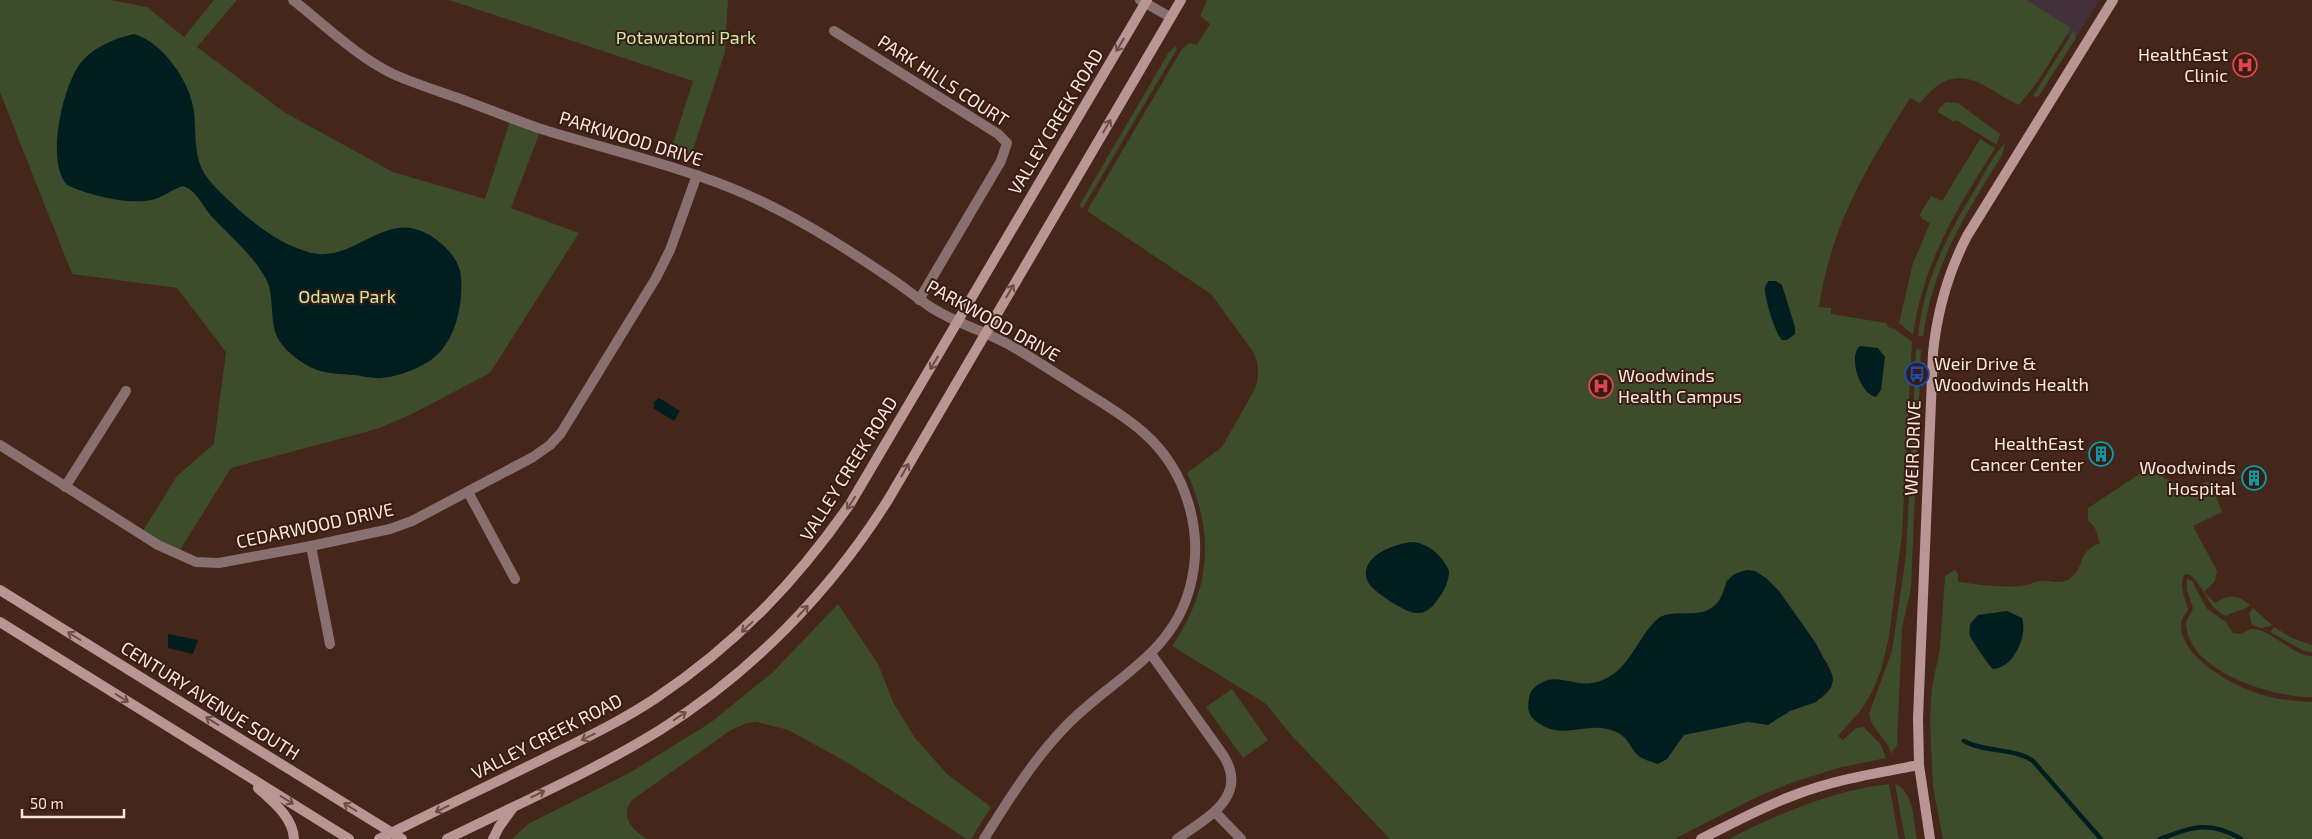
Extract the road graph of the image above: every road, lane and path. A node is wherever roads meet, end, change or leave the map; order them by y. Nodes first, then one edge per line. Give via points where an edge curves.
1 (1180, 0) edge
2 (2113, 0) edge
3 (1144, 1) edge
4 (299, 2) edge
5 (1170, 17) junction
6 (834, 30) dead end
7 (697, 175) junction
8 (919, 300) junction
9 (959, 321) junction
10 (985, 333) junction
11 (126, 391) dead end
12 (0, 445) edge
13 (65, 487) junction
14 (468, 492) junction
15 (311, 546) junction
16 (515, 579) dead end
17 (0, 590) edge
18 (0, 622) edge
19 (330, 644) dead end
20 (1151, 654) junction
21 (1919, 765) junction
22 (245, 775) junction
23 (518, 804) junction
24 (1215, 812) junction
25 (392, 833) junction
26 (294, 839) edge
27 (349, 839) edge
28 (379, 839) edge
29 (402, 839) edge
30 (447, 839) edge
31 (493, 839) edge
32 (984, 839) edge
33 (1178, 839) edge
34 (1241, 839) edge
35 (1701, 839) edge
36 (1930, 839) edge

1 - 5 main road
2 - 21 main road, WEIR DRIVE via 1972,228 1954,262 1942,300 1933,363 1918,712
3 - 5 street
3 -> 9 main road, VALLEY CREEK ROAD
4 - 7 street, PARKWOOD DRIVE via 367,59 393,73 536,127
10 -> 5 main road
6 - 8 street, PARK HILLS COURT via 998,134 1007,143 1001,162
7 - 8 street, PARKWOOD DRIVE via 787,215 884,274
7 - 14 street, CEDARWOOD DRIVE via 670,250 656,278 561,432 533,457
8 - 9 street, PARKWOOD DRIVE
9 - 10 street, PARKWOOD DRIVE
9 -> 25 main road, VALLEY CREEK ROAD via 832,531 797,574 739,633 680,681 611,725
10 - 20 street, PARKWOOD DRIVE via 1005,342 1133,424 1160,451 1180,482 1194,527 1194,570 1180,614 1169,634
23 -> 10 main road via 617,754 671,722 723,685 780,634 823,588 871,526
11 - 13 street
12 - 13 street, CEDARWOOD DRIVE
13 - 15 street, CEDARWOOD DRIVE via 158,545 196,562 219,563
14 - 15 street, CEDARWOOD DRIVE via 390,529
14 - 16 street
15 - 19 street
25 -> 17 main road, CENTURY AVENUE SOUTH
18 -> 22 main road
20 - 24 street via 1229,765 1231,788 1226,801
20 - 32 street, PARKWOOD DRIVE via 1058,734 1024,777
21 - 35 main road via 1807,790 1755,811
21 - 36 main road, WEIR DRIVE
22 - 26 main road via 286,815 294,831
22 -> 27 main road
23 - 30 main road
23 - 31 main road via 503,819
24 - 33 street
24 - 34 street
25 - 28 main road, VALLEY CREEK ROAD
25 - 29 main road, CENTURY AVENUE SOUTH

